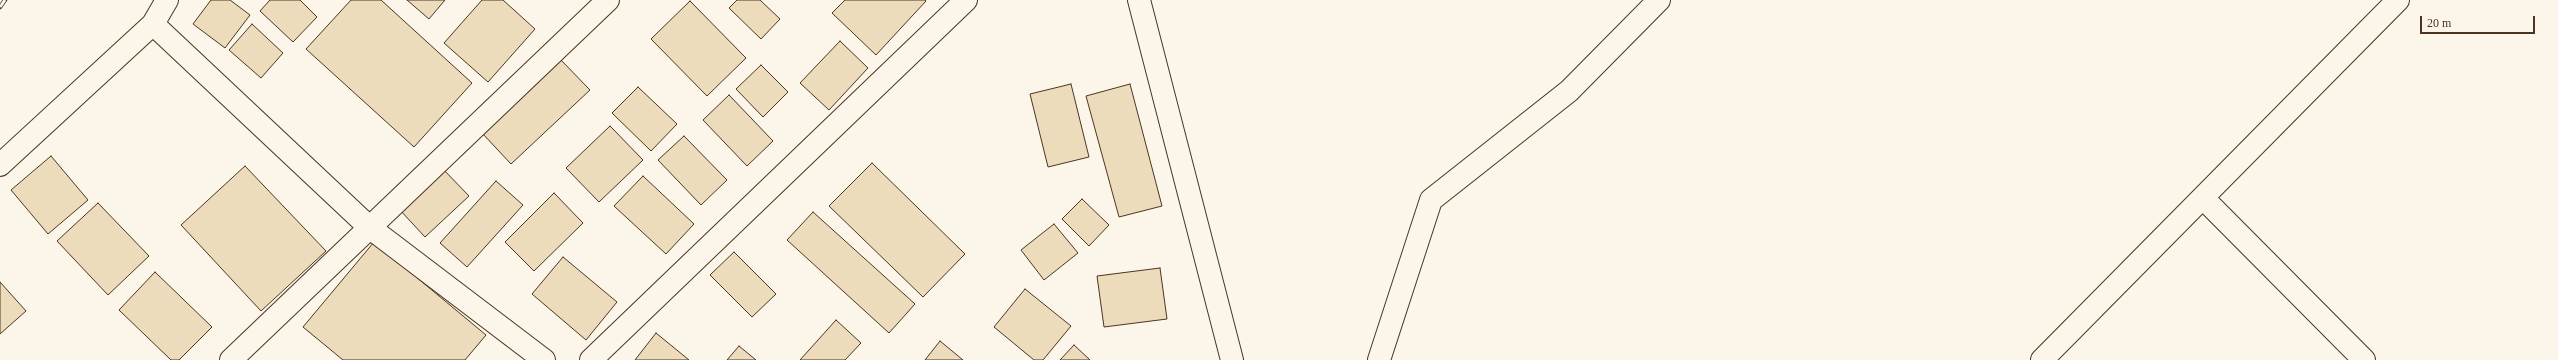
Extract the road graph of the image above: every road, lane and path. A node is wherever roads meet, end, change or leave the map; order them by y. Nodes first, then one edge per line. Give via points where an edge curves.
1 (168, 0) edge
2 (608, 0) edge
3 (966, 0) edge
4 (1139, 0) edge
5 (1660, 0) edge
6 (2398, 0) edge
7 (153, 24) junction
8 (0, 166) edge
9 (2203, 198) junction
10 (369, 227) junction
11 (231, 360) edge
12 (544, 360) edge
13 (591, 360) edge
14 (1232, 360) edge
15 (1379, 360) edge
16 (2042, 360) edge
17 (2364, 360) edge

1 - 7 street
2 - 10 street
3 - 13 street
4 - 14 street
5 - 15 street via 1569,91 1431,200
6 - 9 street
7 - 8 street
7 - 10 street
9 - 16 street
9 - 17 street
10 - 11 street
10 - 12 street

